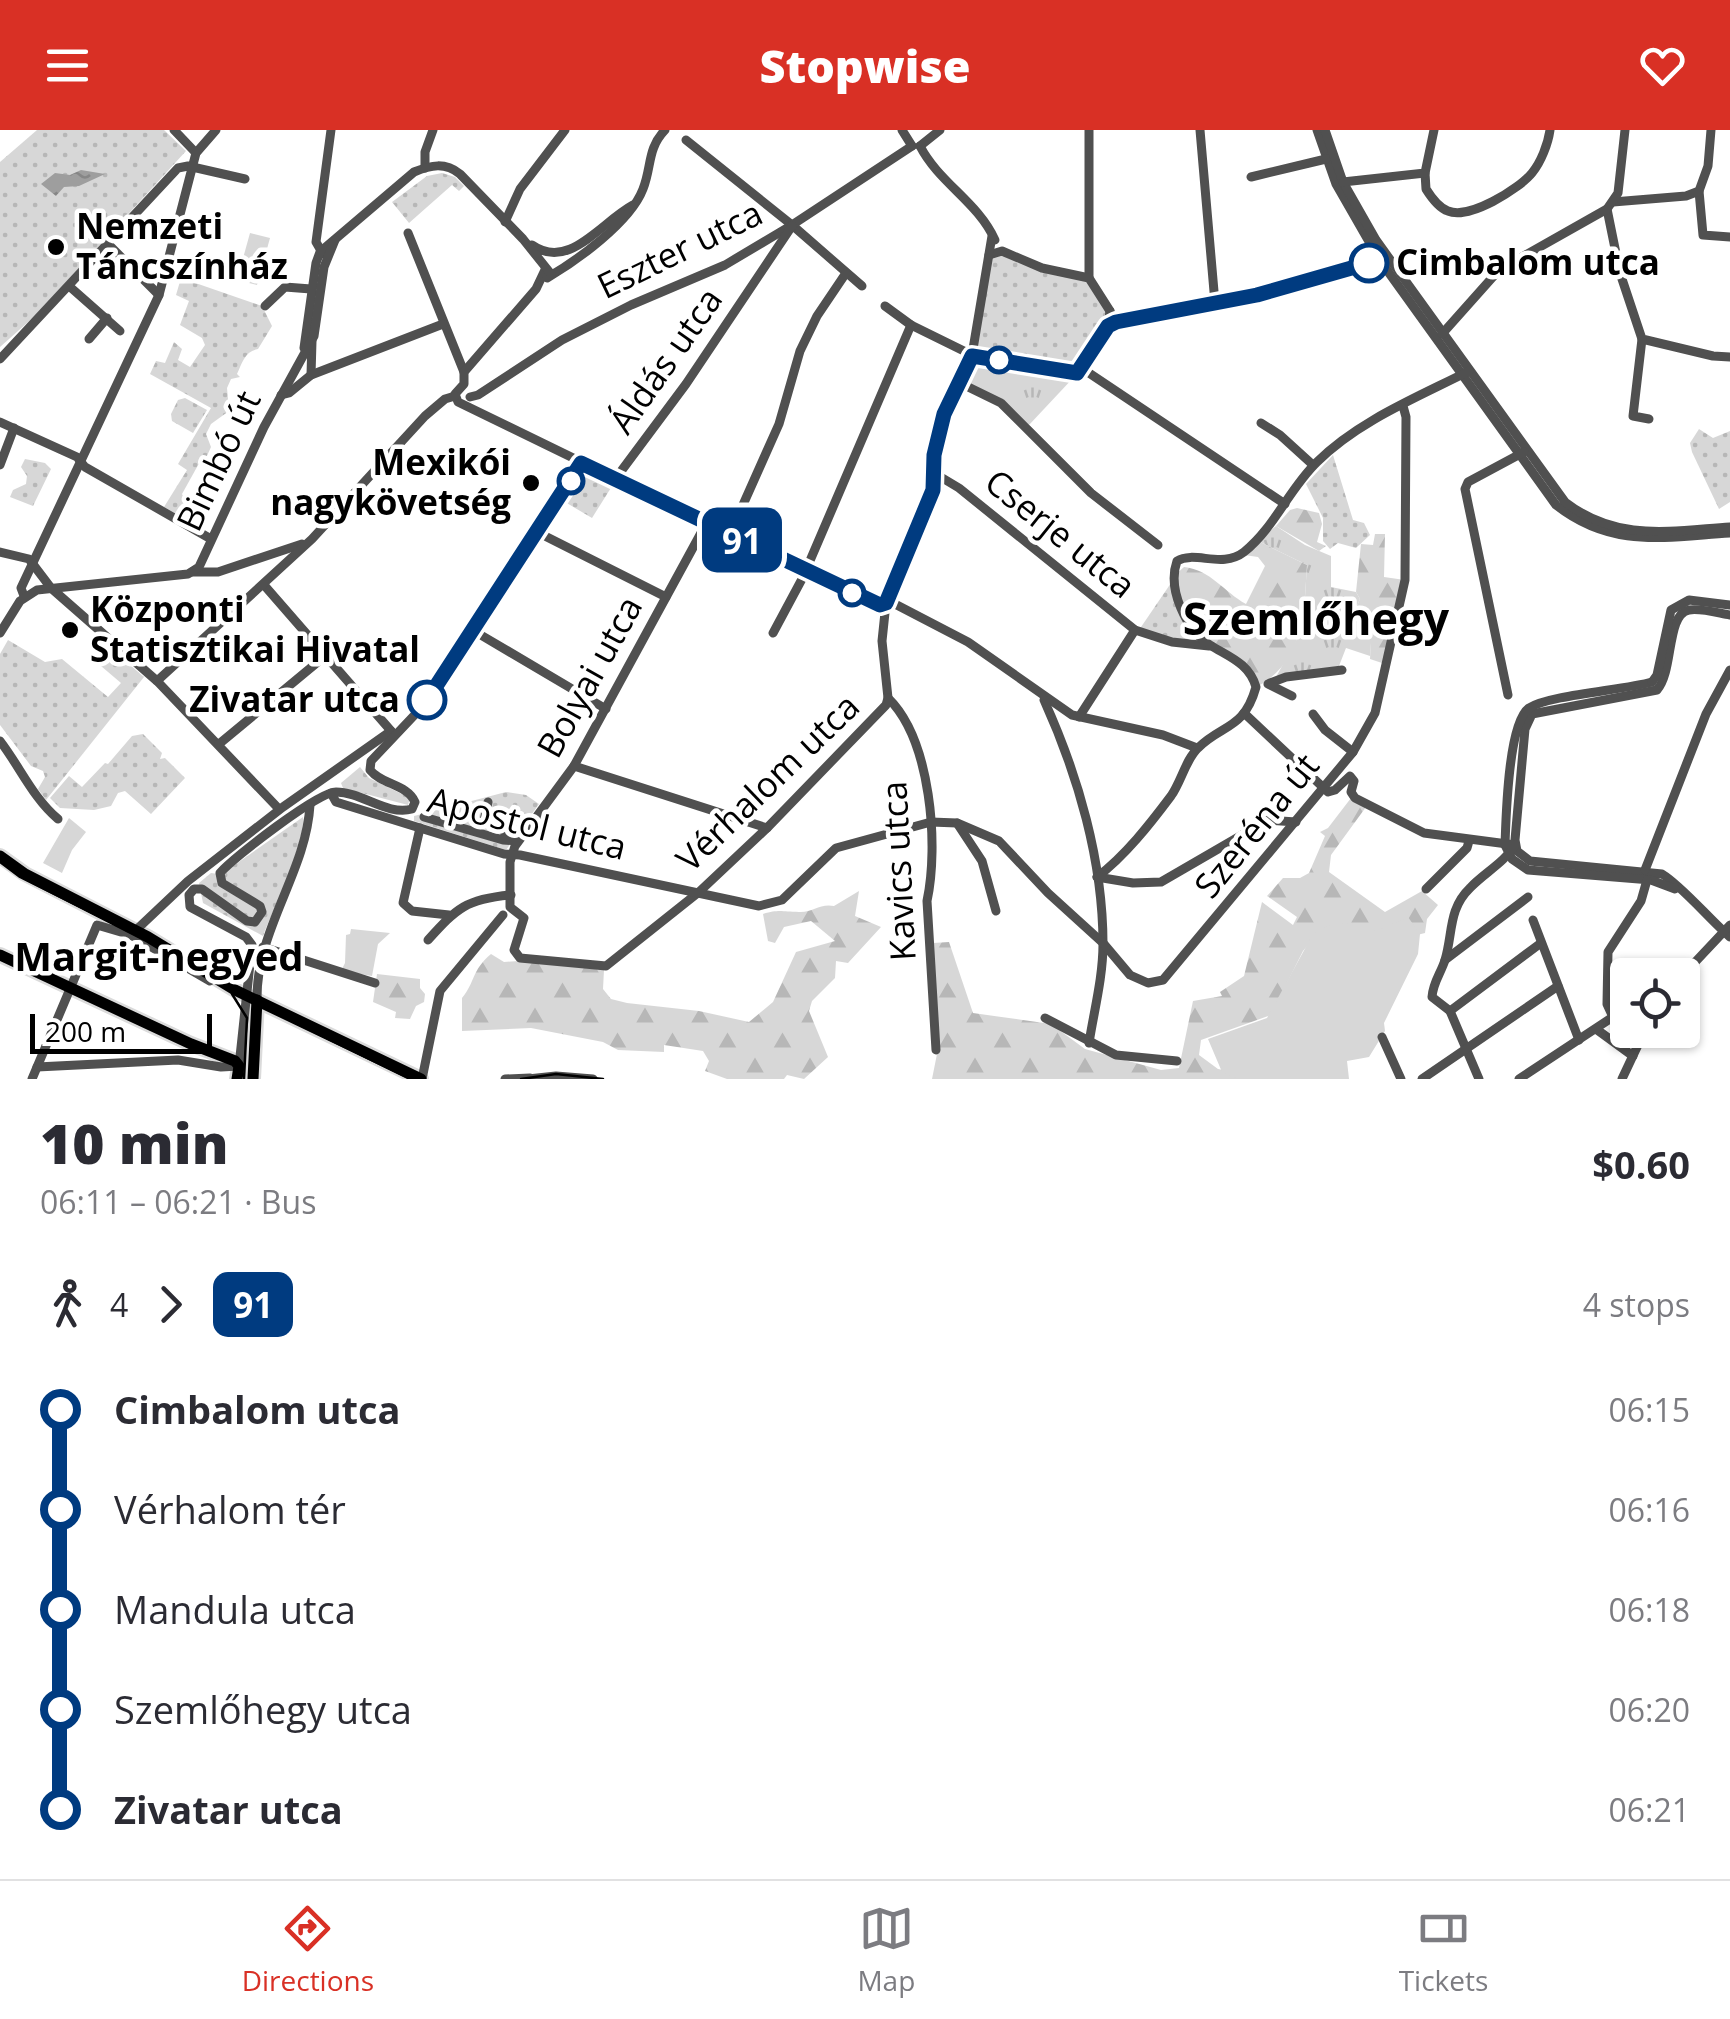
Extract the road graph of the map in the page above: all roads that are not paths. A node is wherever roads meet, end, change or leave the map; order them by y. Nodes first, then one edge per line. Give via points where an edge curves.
1 (174, 130) edge
2 (216, 130) edge
3 (331, 130) edge
4 (433, 130) edge
5 (565, 130) edge
6 (665, 130) edge
7 (936, 130) edge
8 (1089, 130) edge
9 (1200, 130) edge
10 (1317, 130) edge
11 (1324, 130) edge
12 (1434, 130) edge
13 (1550, 130) edge
14 (1624, 130) edge
15 (1711, 130) edge
16 (915, 136) edge
17 (686, 140) dead end
18 (196, 153) junction
19 (1326, 159) junction
20 (192, 166) junction
21 (425, 168) junction
22 (1425, 173) junction
23 (1251, 176) dead end
24 (245, 179) dead end
25 (1344, 182) junction
26 (1698, 191) junction
27 (635, 204) junction
28 (1610, 205) junction
29 (505, 222) junction
30 (792, 225) junction
31 (408, 233) dead end
32 (992, 236) junction
33 (1730, 237) edge
34 (523, 239) junction
35 (108, 244) junction
36 (1002, 251) junction
37 (324, 254) junction
38 (554, 255) junction
39 (989, 255) junction
40 (1383, 257) junction
41 (564, 266) junction
42 (547, 270) junction
43 (846, 273) junction
44 (1089, 278) junction
45 (69, 286) junction
46 (862, 286) dead end
47 (311, 288) junction
48 (160, 295) junction
49 (1215, 302) junction
50 (265, 306) dead end
51 (886, 306) dead end
52 (1110, 311) junction
53 (107, 318) junction
54 (1126, 319) junction
55 (443, 324) junction
56 (911, 326) junction
57 (1108, 326) junction
58 (120, 331) dead end
59 (1440, 335) junction
60 (89, 339) dead end
61 (1642, 339) junction
62 (312, 340) junction
63 (303, 351) junction
64 (972, 356) junction
65 (1730, 357) edge
66 (0, 359) edge
67 (1082, 369) junction
68 (464, 372) junction
69 (1465, 372) junction
70 (310, 375) junction
71 (960, 383) junction
72 (281, 394) junction
73 (463, 396) junction
74 (1403, 406) junction
75 (1649, 419) dead end
76 (0, 422) edge
77 (1261, 423) dead end
78 (14, 428) junction
79 (1522, 453) junction
80 (81, 461) junction
81 (581, 463) junction
82 (0, 465) edge
83 (1313, 465) junction
84 (934, 473) junction
85 (616, 478) junction
86 (1285, 504) junction
87 (707, 522) junction
88 (1730, 530) edge
89 (537, 532) junction
90 (730, 534) junction
91 (211, 540) junction
92 (304, 544) junction
93 (1158, 545) dead end
94 (0, 552) edge
95 (203, 560) junction
96 (34, 563) junction
97 (210, 570) junction
98 (806, 570) junction
99 (192, 572) junction
100 (264, 585) junction
101 (50, 588) junction
102 (24, 596) junction
103 (666, 597) junction
104 (886, 603) junction
105 (1730, 605) edge
106 (1678, 610) junction
107 (1730, 615) edge
108 (474, 630) junction
109 (1135, 630) junction
110 (0, 633) edge
111 (772, 633) dead end
112 (1210, 646) junction
113 (324, 656) junction
114 (1342, 670) dead end
115 (1730, 670) edge
116 (157, 680) junction
117 (1270, 683) junction
118 (1256, 686) junction
119 (1508, 695) dead end
120 (1292, 696) dead end
121 (888, 698) junction
122 (1043, 698) junction
123 (606, 709) junction
124 (1244, 713) junction
125 (1313, 714) dead end
126 (1079, 717) junction
127 (394, 734) junction
128 (0, 741) edge
129 (219, 744) junction
130 (1197, 748) junction
131 (1353, 752) junction
132 (574, 766) junction
133 (322, 779) junction
134 (1323, 789) junction
135 (332, 792) junction
136 (488, 802) dead end
137 (310, 805) junction
138 (280, 810) junction
139 (424, 817) dead end
140 (58, 819) dead end
141 (1276, 819) junction
142 (930, 822) junction
143 (957, 822) junction
144 (1296, 822) junction
145 (420, 828) junction
146 (768, 828) junction
147 (1286, 834) junction
148 (513, 840) junction
149 (1470, 841) junction
150 (1510, 848) junction
151 (512, 854) junction
152 (0, 856) edge
153 (1113, 865) junction
154 (1646, 875) junction
155 (1097, 878) junction
156 (1120, 882) junction
157 (1426, 889) dead end
158 (699, 892) junction
159 (511, 895) junction
160 (1528, 897) dead end
161 (996, 911) dead end
162 (449, 915) junction
163 (503, 915) dead end
164 (1533, 920) dead end
165 (1101, 922) junction
166 (1085, 926) junction
167 (1728, 931) edge
168 (133, 932) junction
169 (428, 940) dead end
170 (1103, 943) junction
171 (1541, 943) junction
172 (258, 948) junction
173 (0, 955) edge
174 (1698, 958) edge
175 (1445, 960) junction
176 (375, 982) dead end
177 (1558, 986) junction
178 (69, 988) junction
179 (251, 998) junction
180 (1450, 1010) junction
181 (244, 1012) junction
182 (1610, 1012) edge
183 (1045, 1018) dead end
184 (1610, 1018) edge
185 (1596, 1029) junction
186 (1382, 1037) dead end
187 (1579, 1040) junction
188 (1089, 1043) junction
189 (1466, 1048) junction
190 (1636, 1048) edge
191 (936, 1050) dead end
192 (1632, 1056) junction
193 (1177, 1061) dead end
194 (37, 1067) junction
195 (238, 1072) edge
196 (530, 1078) edge
197 (1624, 1078) edge
198 (32, 1079) edge
199 (253, 1079) edge
200 (421, 1079) edge
201 (506, 1079) edge
202 (593, 1079) edge
203 (1401, 1079) edge
204 (1422, 1079) edge
205 (1479, 1079) edge
206 (1519, 1079) edge

1 - 18 street
2 - 18 street
3 - 37 street via 316,242
4 - 21 street
5 - 29 street via 520,189
6 - 27 street via 652,146
7 - 16 street
8 - 44 street
9 - 49 street
10 - 19 street
11 - 25 street
12 - 22 street
13 - 22 street via 1532,174 1474,209 1448,212 1426,189
14 - 28 street via 1618,193
15 - 26 street
16 - 30 street, Eszter utca
16 - 32 street via 950,185 988,222
17 - 30 street
18 - 20 street
19 - 23 street
19 - 40 street via 1350,212
20 - 24 street
20 - 35 street via 178,168
20 - 48 street
21 - 29 street via 456,170
21 - 37 street, Bimbó út
22 - 25 street
25 - 40 street
26 - 28 street
26 - 33 street via 1703,235
27 - 38 street
27 - 41 street via 624,221
28 - 59 street via 1498,270
28 - 61 street via 1620,273
29 - 34 street
30 - 43 street
30 - 73 street, Eszter utca via 725,265 562,340 478,395
30 - 85 street, Áldás utca
31 - 55 street
32 - 36 street
32 - 39 street, Vérhalom utca
34 - 38 street
34 - 42 street
35 - 45 street
35 - 48 street
36 - 39 street
36 - 44 street
37 - 47 street, Bimbó út
37 - 62 street, Bimbó út
38 - 41 street
38 - 42 street via 545,260
39 - 64 street, Vérhalom utca
40 - 49 street
40 - 59 street
41 - 42 street via 561,272
42 - 68 street
43 - 46 street
43 - 90 street via 800,351 779,424
44 - 52 street
45 - 53 street
45 - 66 street
47 - 50 street via 286,287
47 - 63 street, Bimbó út
48 - 80 street
49 - 54 street
51 - 56 street
52 - 54 street
52 - 57 street
53 - 58 street
53 - 60 street
54 - 57 street
55 - 68 street
55 - 70 street
56 - 64 street
56 - 98 street
57 - 67 street
59 - 69 street
61 - 65 street
61 - 75 street via 1633,416
62 - 63 street, Bimbó út
62 - 70 street
63 - 72 street, Bimbó út
64 - 67 street
64 - 71 street, Vérhalom utca
67 - 86 street
68 - 73 street
69 - 74 street
69 - 79 street
70 - 72 street
71 - 84 street, Vérhalom utca via 936,436
71 - 93 street via 1001,403 1091,493
72 - 91 street, Bimbó út
73 - 81 street
73 - 92 street, Eszter utca via 445,399 425,416
74 - 83 street via 1344,438
74 - 131 street, Szeréna út via 1403,594 1375,712
76 - 78 street
77 - 83 street
78 - 80 street
78 - 82 street
79 - 88 street via 1550,498 1602,532
79 - 119 street via 1465,489
80 - 91 street
80 - 96 street
81 - 85 street
81 - 89 street
83 - 86 street
84 - 104 street, Vérhalom utca
84 - 109 street, Cserje utca
85 - 87 street
86 - 112 street via 1242,554 1178,562 1178,599
87 - 90 street
87 - 103 street, Bolyai utca
89 - 103 street
89 - 108 street
90 - 98 street
91 - 95 street, Bimbó út
92 - 97 street
92 - 100 street, Eszter utca
94 - 96 street
95 - 97 street
95 - 99 street, Bimbó út
96 - 101 street
96 - 102 street via 21,588
97 - 99 street
98 - 104 street via 871,603
98 - 111 street
99 - 101 street, Bimbó út
100 - 113 street
100 - 116 street, Eszter utca
101 - 102 street, Bimbó út
101 - 116 street
102 - 110 street
103 - 123 street, Bolyai utca
104 - 121 street, Vérhalom utca
104 - 122 street via 968,642
105 - 106 street via 1694,599
106 - 107 street
106 - 150 street via 1666,620 1655,686 1530,708 1514,741
108 - 123 street
108 - 127 street via 424,705
109 - 112 street, Cserje utca
109 - 126 street
112 - 118 street via 1248,670
113 - 127 street
113 - 129 street
114 - 117 street
115 - 154 street via 1706,714
116 - 129 street
117 - 118 street
117 - 120 street
118 - 124 street
121 - 142 street, Kavics utca via 908,725
121 - 146 street, Vérhalom utca via 872,723
122 - 126 street
122 - 155 street via 1074,773
123 - 132 street, Bolyai utca
124 - 130 street
124 - 134 street
125 - 131 street
126 - 130 street
127 - 133 street
127 - 135 street via 371,762 372,774 411,794 412,809
128 - 140 street
129 - 138 street
130 - 153 street via 1172,794
131 - 134 street, Szeréna út
132 - 146 street
132 - 148 street, Bolyai utca
133 - 135 street via 333,781
133 - 138 street
134 - 144 street, Szeréna út
134 - 149 street via 1332,792 1347,776 1355,798 1424,833
135 - 137 street
135 - 145 street, Apostol utca via 336,802
136 - 148 street via 484,821
137 - 172 street via 305,838
137 - 172 street via 220,873 222,883 260,906 257,921 247,921 204,890 188,897 190,907
138 - 168 street
139 - 148 street
141 - 144 street
141 - 147 street
141 - 156 street via 1172,877
142 - 143 street, Szeréna út
142 - 158 street, Apostol utca via 836,848 772,903
142 - 191 street, Kavics utca via 927,901
143 - 161 street via 982,861
143 - 166 street, Szeréna út via 999,840
144 - 147 street, Szeréna út
145 - 151 street, Apostol utca
145 - 162 street via 403,904
146 - 158 street, Vérhalom utca
147 - 170 street, Szeréna út via 1162,980 1138,980
148 - 151 street, Bolyai utca
149 - 150 street
149 - 157 street
150 - 154 street via 1528,870
150 - 175 street via 1454,909
151 - 158 street, Apostol utca
151 - 159 street, Vérhalom utca
152 - 168 main road
153 - 155 street
153 - 156 street
154 - 167 street via 1680,892
154 - 182 street via 1641,902 1608,952
155 - 156 street
155 - 165 street
158 - 159 street, Vérhalom utca via 602,967 517,956 524,918 510,907
159 - 162 street via 471,900
160 - 175 street
162 - 169 street
163 - 200 street via 440,991
164 - 171 street
165 - 166 street
165 - 170 street
166 - 170 street, Szeréna út
167 - 174 street
168 - 178 street via 96,925
168 - 179 main road
168 - 181 street via 233,994
170 - 188 street
171 - 177 street
171 - 180 street
172 - 176 street
172 - 179 street
173 - 178 main road
175 - 180 street via 1432,997
177 - 187 street
177 - 189 street
178 - 194 street
178 - 195 main road via 228,1058
179 - 181 street
179 - 199 main road
179 - 200 main road
180 - 189 street
181 - 195 street
183 - 188 street
184 - 185 street
185 - 187 street
185 - 192 street
186 - 203 street
187 - 206 street
188 - 193 street via 1116,1055
189 - 204 street
189 - 205 street
190 - 192 street
192 - 197 street
194 - 195 street via 178,1060
194 - 198 street
196 - 201 street
196 - 202 street

